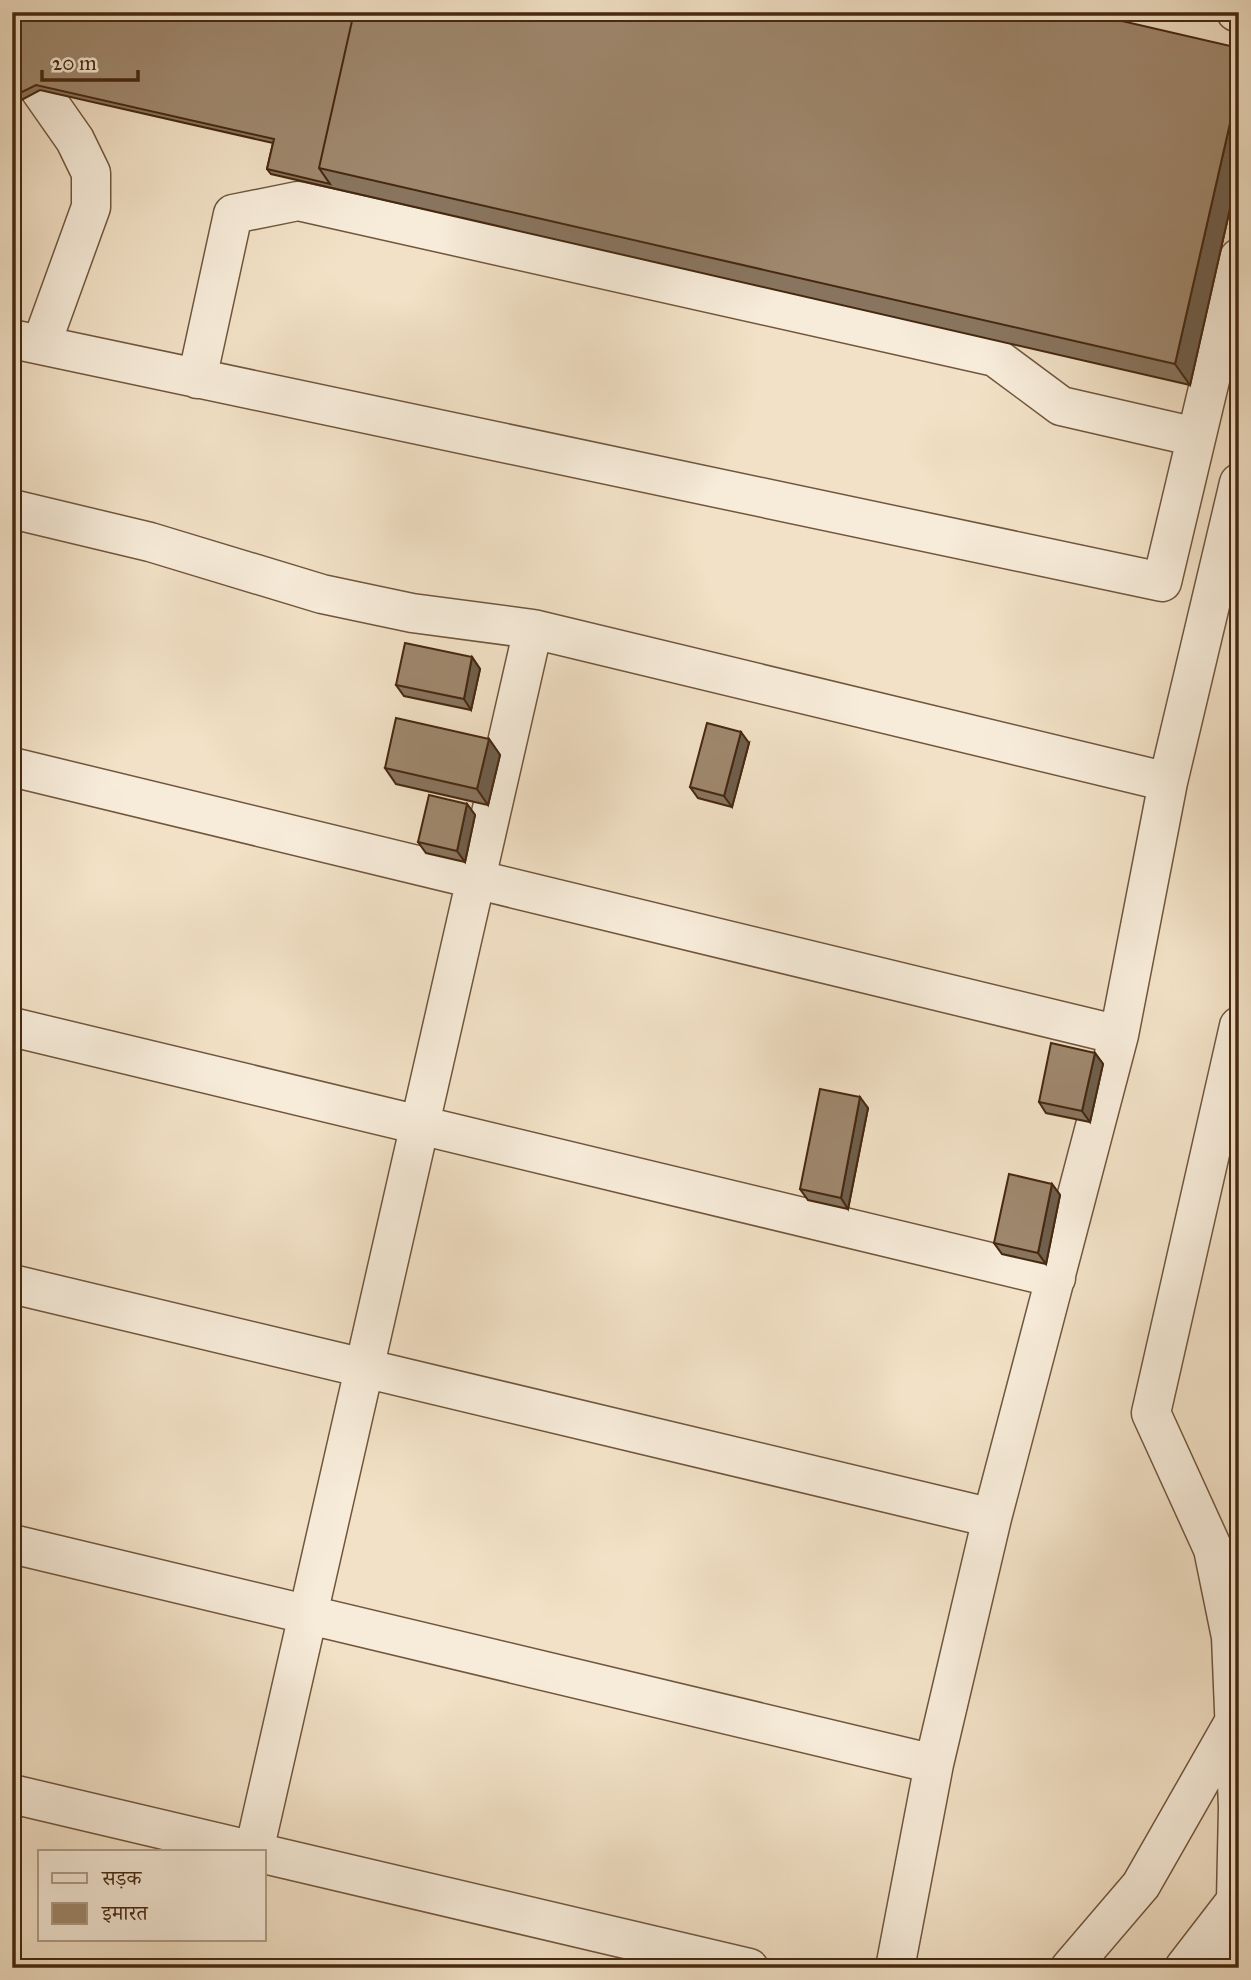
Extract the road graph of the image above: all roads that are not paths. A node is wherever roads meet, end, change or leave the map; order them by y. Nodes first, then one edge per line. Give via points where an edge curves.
1 (40, 90) edge
2 (1239, 258) edge
3 (27, 342) edge
4 (197, 379) junction
5 (1196, 437) junction
6 (1239, 483) edge
7 (12, 509) edge
8 (533, 629) junction
9 (12, 767) edge
10 (1168, 782) junction
11 (475, 878) junction
12 (1239, 1026) edge
13 (12, 1027) edge
14 (1119, 1035) junction
15 (420, 1125) junction
16 (1056, 1278) junction
17 (12, 1284) edge
18 (364, 1368) junction
19 (992, 1518) junction
20 (12, 1544) edge
21 (308, 1614) junction
22 (1234, 1722) junction
23 (934, 1764) junction
24 (12, 1794) edge
25 (250, 1850) edge
26 (259, 1850) edge
27 (266, 1854) edge
28 (1236, 1900) junction
29 (749, 1968) edge
30 (895, 1968) edge
31 (1070, 1968) edge
32 (1184, 1968) edge
33 (1222, 1968) edge

1 - 3 street via 75,140 91,173 91,206
2 - 5 street
3 - 4 street
4 - 5 street via 1162,582
4 - 5 street via 233,214 299,201 995,357 1062,406
6 - 10 street
7 - 8 street via 150,542 322,594 412,613
8 - 10 street
8 - 11 street
9 - 11 street
10 - 14 street
11 - 14 street
11 - 15 street
12 - 22 street via 1151,1413 1213,1549 1231,1637
13 - 15 street
14 - 16 street
15 - 16 street
15 - 18 street
16 - 19 street
17 - 18 street
18 - 19 street
18 - 21 street
19 - 23 street
20 - 21 street
21 - 23 street
21 - 26 street
22 - 28 street
22 - 31 street via 1141,1885
23 - 30 street
24 - 25 street
27 - 29 street
28 - 32 street
28 - 33 street

